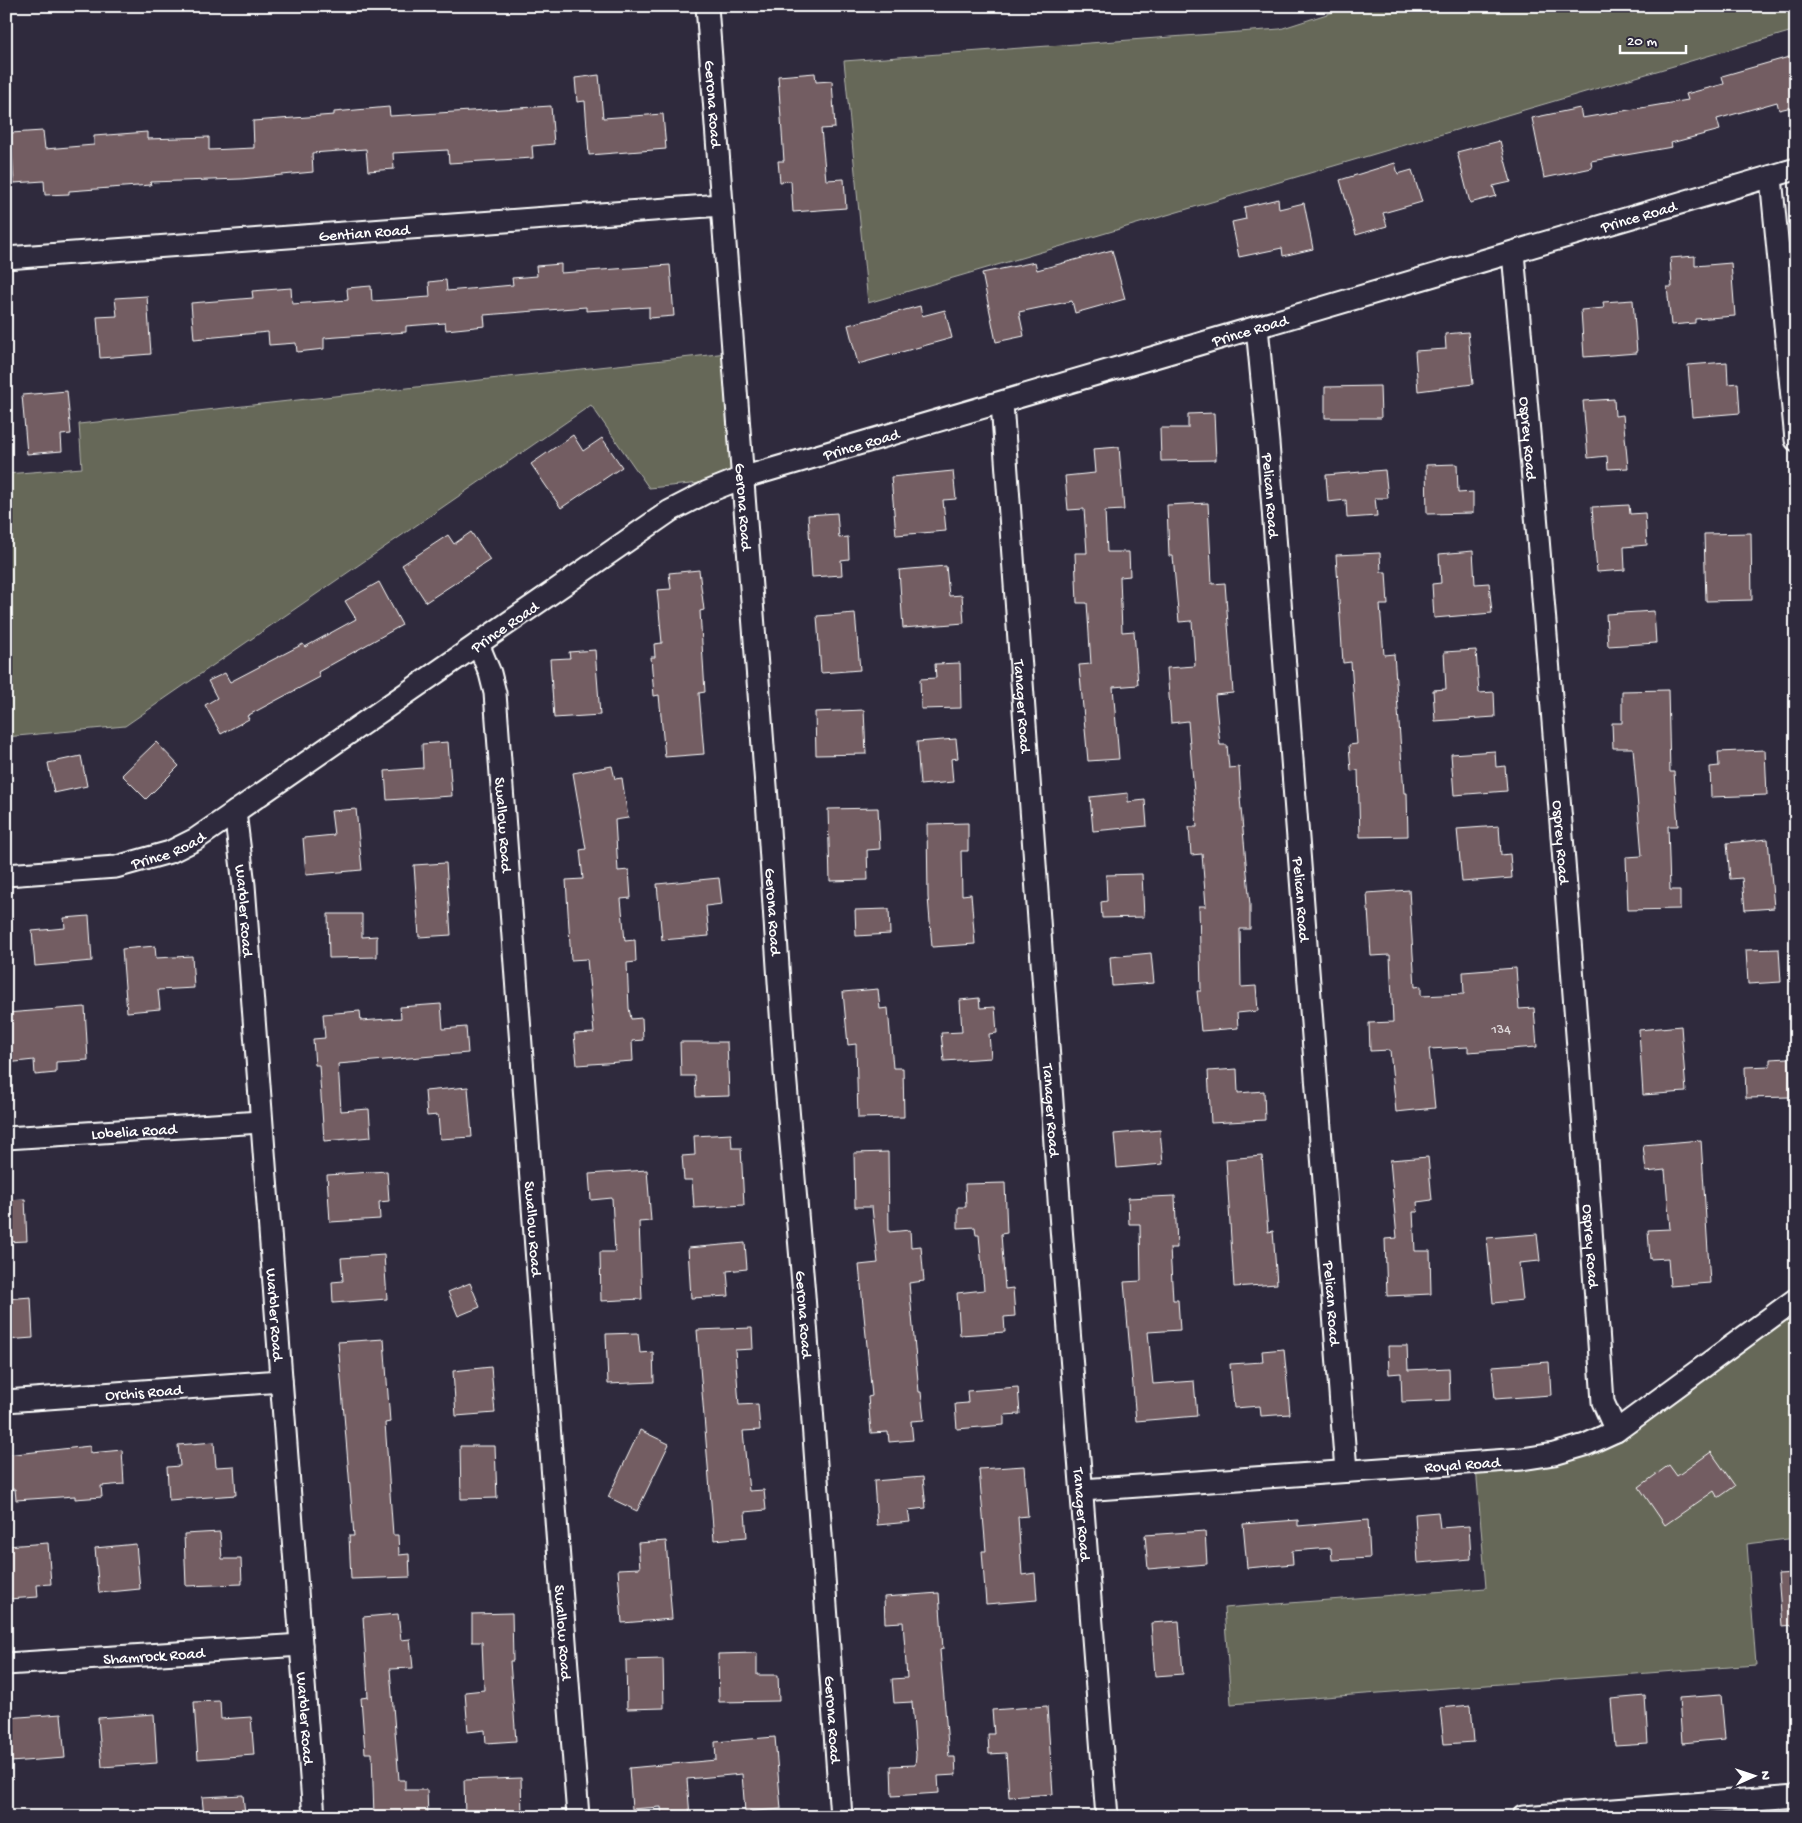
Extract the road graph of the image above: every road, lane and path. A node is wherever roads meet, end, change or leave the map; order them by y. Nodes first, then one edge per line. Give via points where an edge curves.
1 (707, 6) edge
2 (1796, 170) edge
3 (1771, 176) junction
4 (721, 205) junction
5 (1513, 253) junction
6 (6, 258) edge
7 (1257, 327) junction
8 (1002, 403) junction
9 (1796, 440) edge
10 (742, 478) junction
11 (478, 644) junction
12 (235, 812) junction
13 (6, 875) edge
14 (261, 1122) junction
15 (6, 1138) edge
16 (1796, 1299) edge
17 (281, 1381) junction
18 (6, 1401) edge
19 (1616, 1431) junction
20 (1346, 1471) junction
21 (1082, 1490) junction
22 (301, 1645) junction
23 (6, 1664) edge
24 (1796, 1796) edge
25 (314, 1817) edge
26 (578, 1817) edge
27 (841, 1817) edge
28 (1107, 1817) edge
29 (1523, 1817) edge

1 - 4 street, Gerona Road
2 - 3 street, Prince Road
3 - 5 street, Prince Road
3 - 9 street
4 - 6 street, Gentian Road
4 - 10 street, Gerona Road
5 - 7 street, Prince Road
5 - 19 street, Osprey Road via 1574,982 1603,1402
7 - 8 street, Prince Road
7 - 20 street, Pelican Road
8 - 10 street, Prince Road
8 - 21 street, Tanager Road
10 - 11 street, Prince Road via 670,511
10 - 27 street, Gerona Road
11 - 12 street, Prince Road
11 - 26 street, Swallow Road via 496,693
12 - 13 street, Prince Road via 196,839 144,861 116,867
12 - 14 street, Warbler Road via 244,885
14 - 15 street, Lobelia Road
14 - 17 street, Warbler Road
16 - 19 street, Royal Road
17 - 18 street, Orchis Road
17 - 22 street, Warbler Road
19 - 20 street, Royal Road via 1585,1445 1522,1459
20 - 21 street, Royal Road
21 - 28 street, Tanager Road
22 - 23 street, Shamrock Road
22 - 25 street, Warbler Road
24 - 29 street

